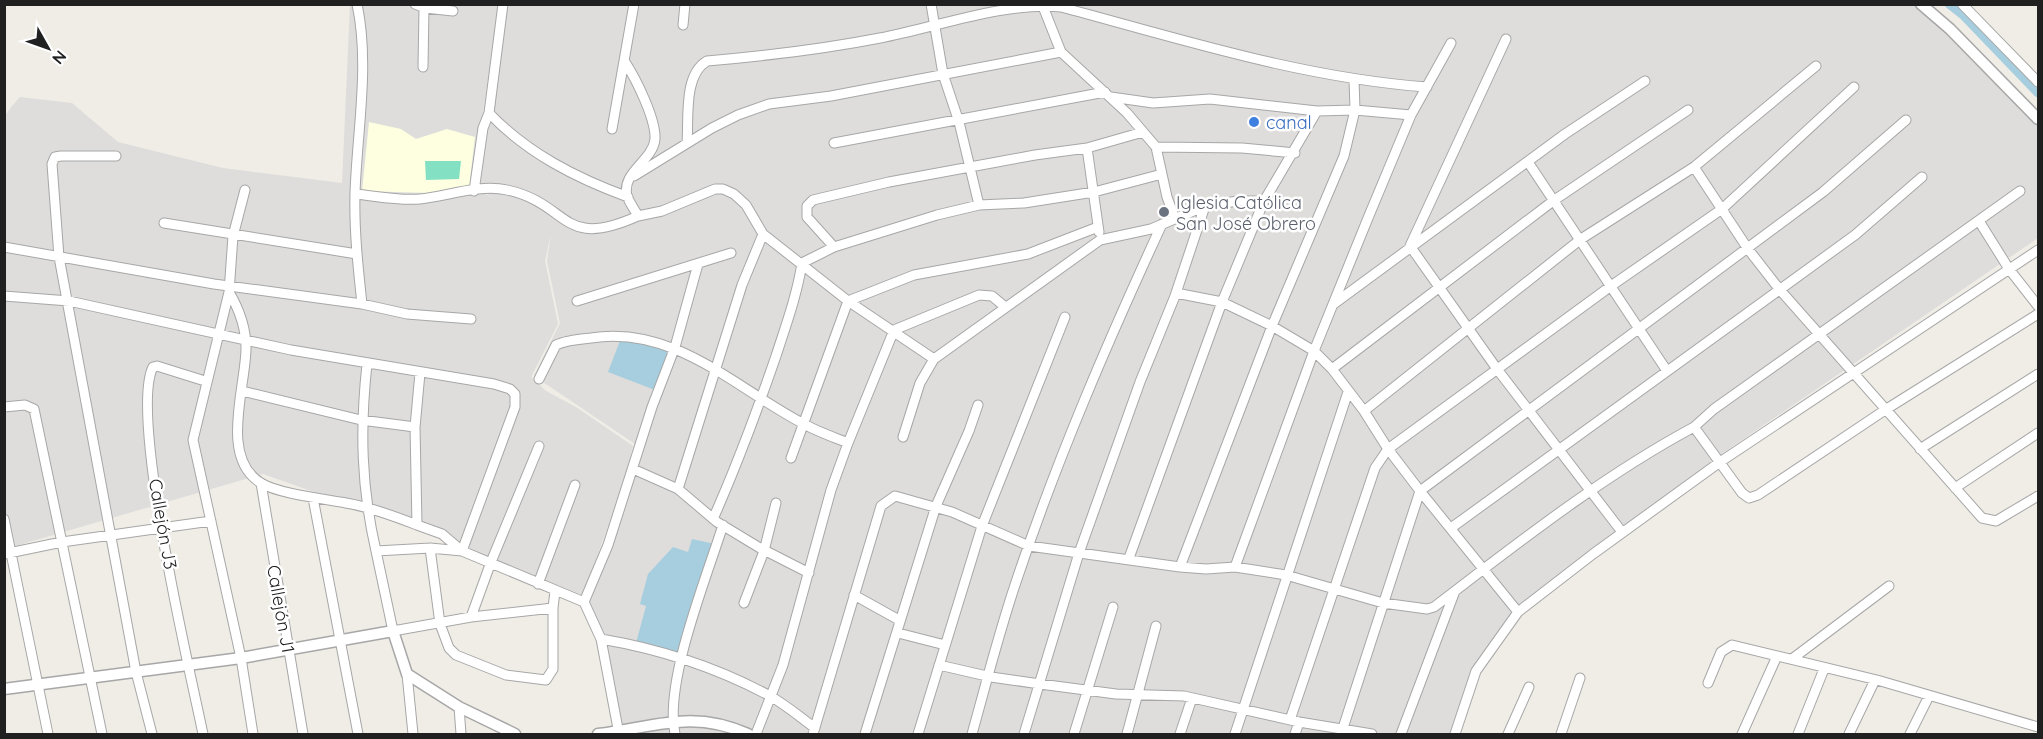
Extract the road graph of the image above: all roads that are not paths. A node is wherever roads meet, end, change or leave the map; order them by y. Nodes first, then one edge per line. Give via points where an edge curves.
1 (357, 4) edge
2 (503, 4) edge
3 (634, 4) edge
4 (685, 4) edge
5 (931, 4) edge
6 (1921, 4) edge
7 (1962, 4) edge
8 (1042, 5) edge
9 (420, 6) edge
10 (453, 11) dead end
11 (935, 24) junction
12 (683, 25) dead end
13 (1506, 39) dead end
14 (1451, 43) dead end
15 (1061, 52) junction
16 (625, 62) junction
17 (1816, 66) dead end
18 (423, 67) dead end
19 (943, 74) junction
20 (1354, 80) junction
21 (1645, 81) dead end
22 (2038, 82) edge
23 (1427, 87) junction
24 (1854, 87) dead end
25 (1108, 95) junction
26 (1356, 110) junction
27 (1688, 110) dead end
28 (1317, 111) junction
29 (489, 113) junction
30 (1411, 115) junction
31 (2038, 119) edge
32 (1906, 120) dead end
33 (959, 122) junction
34 (612, 129) dead end
35 (1143, 132) junction
36 (687, 143) junction
37 (834, 143) dead end
38 (1156, 147) junction
39 (1087, 148) junction
40 (1295, 153) junction
41 (116, 156) dead end
42 (1528, 162) junction
43 (1694, 167) junction
44 (971, 168) junction
45 (1162, 174) junction
46 (1922, 177) dead end
47 (628, 180) junction
48 (245, 190) dead end
49 (474, 191) junction
50 (2020, 191) dead end
51 (1094, 192) junction
52 (355, 194) junction
53 (628, 197) junction
54 (1264, 201) junction
55 (1552, 201) junction
56 (979, 205) junction
57 (1205, 206) junction
58 (1722, 208) junction
59 (638, 216) junction
60 (1175, 219) junction
61 (1979, 221) junction
62 (164, 223) dead end
63 (1162, 224) junction
64 (1098, 227) junction
65 (764, 234) junction
66 (233, 236) junction
67 (1100, 240) junction
68 (1581, 240) junction
69 (1410, 246) junction
70 (4, 247) edge
71 (834, 247) junction
72 (1748, 249) junction
73 (2038, 250) edge
74 (731, 253) dead end
75 (357, 254) junction
76 (59, 257) junction
77 (802, 263) junction
78 (698, 264) junction
79 (2008, 269) junction
80 (1611, 286) junction
81 (1440, 287) junction
82 (229, 288) junction
83 (1780, 290) junction
84 (1176, 293) junction
85 (4, 296) edge
86 (69, 301) junction
87 (577, 301) dead end
88 (848, 301) junction
89 (1222, 302) junction
90 (362, 304) junction
91 (1333, 305) junction
92 (1004, 306) junction
93 (2038, 306) edge
94 (2038, 314) edge
95 (1065, 317) dead end
96 (471, 319) dead end
97 (1272, 326) junction
98 (1470, 327) junction
99 (894, 330) junction
100 (1640, 330) junction
101 (217, 334) junction
102 (1820, 335) junction
103 (244, 338) junction
104 (675, 347) junction
105 (1314, 351) junction
106 (934, 359) junction
107 (367, 364) junction
108 (717, 369) junction
109 (1332, 369) junction
110 (1497, 369) junction
111 (1668, 371) junction
112 (1853, 372) junction
113 (420, 374) junction
114 (2038, 374) edge
115 (539, 379) dead end
116 (205, 381) junction
117 (242, 391) junction
118 (1348, 392) junction
119 (761, 398) junction
120 (978, 405) dead end
121 (4, 406) edge
122 (1529, 410) junction
123 (1885, 410) junction
124 (1364, 411) junction
125 (361, 420) junction
126 (803, 424) junction
127 (415, 427) junction
128 (1694, 427) junction
129 (2038, 434) edge
130 (903, 436) dead end
131 (848, 443) junction
132 (539, 446) dead end
133 (1558, 448) junction
134 (1920, 448) junction
135 (1388, 449) junction
136 (791, 459) dead end
137 (1720, 462) junction
138 (633, 469) junction
139 (261, 483) junction
140 (575, 485) dead end
141 (1955, 488) junction
142 (678, 489) junction
143 (1592, 490) junction
144 (1420, 491) junction
145 (2038, 496) edge
146 (313, 498) junction
147 (776, 503) dead end
148 (936, 506) junction
149 (366, 509) junction
150 (4, 519) edge
151 (713, 519) junction
152 (211, 521) junction
153 (417, 525) junction
154 (723, 525) junction
155 (982, 526) junction
156 (162, 528) junction
157 (1451, 528) junction
158 (1622, 532) junction
159 (112, 535) junction
160 (62, 542) junction
161 (1029, 546) junction
162 (430, 548) junction
163 (376, 550) junction
164 (764, 550) junction
165 (462, 551) junction
166 (8, 553) edge
167 (1079, 553) junction
168 (1129, 558) junction
169 (491, 562) junction
170 (1180, 567) junction
171 (1235, 567) junction
172 (1482, 569) junction
173 (809, 573) junction
174 (1286, 575) junction
175 (538, 584) junction
176 (1889, 586) dead end
177 (1335, 590) junction
178 (555, 591) junction
179 (1455, 591) junction
180 (854, 595) junction
181 (584, 602) junction
182 (744, 603) dead end
183 (1383, 603) junction
184 (1113, 607) dead end
185 (553, 608) junction
186 (1518, 612) junction
187 (471, 617) junction
188 (899, 620) junction
189 (440, 624) junction
190 (1156, 626) dead end
191 (393, 631) junction
192 (898, 633) junction
193 (601, 639) junction
194 (340, 641) junction
195 (945, 645) junction
196 (288, 649) junction
197 (1777, 656) junction
198 (241, 658) junction
199 (681, 658) junction
200 (1792, 659) junction
201 (189, 663) junction
202 (939, 665) junction
203 (1824, 669) junction
204 (136, 672) junction
205 (407, 674) junction
206 (90, 677) junction
207 (988, 677) junction
208 (1580, 678) dead end
209 (1875, 680) junction
210 (1708, 683) dead end
211 (1040, 684) junction
212 (37, 686) junction
213 (1529, 687) dead end
214 (4, 689) edge
215 (1088, 690) junction
216 (1138, 695) junction
217 (1929, 696) junction
218 (771, 697) junction
219 (1192, 698) junction
220 (459, 707) junction
221 (1242, 709) junction
222 (672, 720) junction
223 (1295, 721) junction
224 (2026, 724) junction
225 (2038, 727) edge
226 (723, 729) edge
227 (814, 731) edge
228 (1348, 731) edge
229 (619, 733) edge
230 (48, 735) edge
231 (102, 735) edge
232 (152, 735) edge
233 (203, 735) edge
234 (253, 735) edge
235 (303, 735) edge
236 (358, 735) edge
237 (413, 735) edge
238 (461, 735) edge
239 (515, 735) edge
240 (598, 735) edge
241 (675, 735) edge
242 (748, 735) edge
243 (756, 735) edge
244 (865, 735) edge
245 (918, 735) edge
246 (972, 735) edge
247 (1024, 735) edge
248 (1074, 735) edge
249 (1127, 735) edge
250 (1180, 735) edge
251 (1235, 735) edge
252 (1295, 735) edge
253 (1372, 735) edge
254 (1401, 735) edge
255 (1455, 735) edge
256 (1508, 735) edge
257 (1561, 735) edge
258 (1742, 735) edge
259 (1798, 735) edge
260 (1849, 735) edge
261 (1910, 735) edge
262 (2022, 735) edge

1 - 52 street via 361,43
2 - 29 street
3 - 16 street
4 - 12 street
5 - 11 street
6 - 31 street
7 - 22 street
8 - 11 street
8 - 15 street
8 - 20 street
9 - 10 street
9 - 18 street
11 - 19 street
11 - 36 street via 871,40 707,61 693,77
13 - 69 street
14 - 23 street
15 - 19 street
15 - 25 street
16 - 34 street
16 - 47 street via 644,97 655,140
17 - 43 street
19 - 33 street
19 - 36 street via 769,104 738,115
20 - 23 street
20 - 26 street
21 - 42 street
23 - 30 street
24 - 58 street
25 - 28 street via 1153,103 1210,99
25 - 33 street
25 - 35 street
26 - 28 street
26 - 30 street
26 - 97 street via 1344,156
27 - 55 street
28 - 40 street
29 - 49 street via 483,128
29 - 53 street via 532,152
30 - 91 street
32 - 72 street via 1823,192
33 - 37 street
33 - 44 street
35 - 38 street
35 - 39 street
36 - 47 street
38 - 40 street
38 - 45 street
39 - 44 street
39 - 51 street
40 - 54 street
41 - 76 street via 61,156 53,160
42 - 55 street
42 - 69 street
43 - 58 street
43 - 68 street
44 - 56 street
44 - 71 street via 813,200 807,206 807,217
45 - 51 street
45 - 60 street
46 - 83 street via 1855,235
47 - 53 street
48 - 66 street
49 - 52 street via 418,199
49 - 59 street via 506,190 587,230
50 - 61 street
51 - 56 street via 1024,203
51 - 64 street
52 - 75 street
53 - 59 street
54 - 57 street
54 - 89 street
55 - 68 street
55 - 81 street
56 - 71 street
57 - 60 street
57 - 84 street
58 - 72 street
58 - 80 street
59 - 65 street via 723,189 746,205
60 - 63 street
61 - 79 street
61 - 102 street
62 - 66 street
63 - 67 street
63 - 161 street via 1109,338
64 - 67 street
64 - 88 street via 1029,254 914,275
65 - 77 street
65 - 108 street via 742,285
66 - 75 street
66 - 82 street
67 - 92 street
68 - 80 street
68 - 98 street
69 - 81 street
69 - 91 street
70 - 76 street
71 - 77 street
72 - 83 street
72 - 100 street
73 - 79 street
74 - 78 street
75 - 90 street
76 - 82 street
76 - 86 street
77 - 88 street
77 - 119 street via 798,288
78 - 87 street
78 - 104 street
79 - 93 street
79 - 112 street
80 - 100 street
80 - 110 street
81 - 98 street
81 - 109 street
82 - 90 street
82 - 101 street
82 - 103 street via 239,308
83 - 102 street
83 - 111 street
84 - 89 street
84 - 167 street
85 - 86 street
86 - 101 street
86 - 159 street
88 - 99 street
88 - 126 street
89 - 97 street
89 - 168 street
90 - 96 street via 407,314
91 - 105 street
92 - 99 street via 993,296 979,295
92 - 106 street
94 - 123 street
95 - 155 street
97 - 105 street
97 - 170 street
98 - 110 street
98 - 124 street
99 - 106 street
99 - 131 street
100 - 111 street
100 - 122 street
101 - 103 street
101 - 116 street
102 - 112 street
102 - 128 street
103 - 107 street
103 - 117 street
104 - 108 street
104 - 115 street via 626,335 561,342 552,348
104 - 138 street
105 - 109 street
105 - 171 street
106 - 130 street via 920,383
107 - 113 street
107 - 125 street
108 - 119 street
108 - 142 street
109 - 118 street
110 - 122 street
110 - 135 street
111 - 133 street
112 - 123 street
112 - 137 street
113 - 127 street
113 - 165 street via 494,384 510,389 517,400
114 - 134 street
116 - 152 street via 193,440
116 - 156 street, Callejón J3 via 157,366 150,373 146,418
117 - 125 street
117 - 139 street via 236,428 238,447 249,471
118 - 124 street
118 - 174 street
119 - 126 street
119 - 151 street
120 - 148 street
121 - 160 street via 25,405 34,409
122 - 133 street
122 - 144 street
123 - 134 street
123 - 137 street via 1749,498
124 - 135 street
125 - 127 street
125 - 149 street
126 - 131 street
126 - 136 street
127 - 153 street
128 - 137 street
128 - 143 street
129 - 141 street
131 - 173 street
132 - 169 street
133 - 143 street
133 - 157 street
134 - 141 street
135 - 144 street
135 - 177 street via 1375,468
137 - 158 street
138 - 142 street
138 - 181 street
139 - 146 street
139 - 196 street, Callejón J1
140 - 175 street
141 - 145 street via 1982,518 1991,522
142 - 151 street
143 - 158 street
143 - 172 street
144 - 157 street
144 - 183 street
146 - 149 street
146 - 194 street
147 - 164 street
148 - 155 street
148 - 180 street via 895,496 887,499 881,506
148 - 188 street
149 - 153 street
149 - 163 street
150 - 166 street
151 - 154 street
152 - 156 street
152 - 198 street
153 - 165 street via 442,534
154 - 164 street
154 - 199 street
155 - 161 street
155 - 195 street
156 - 159 street
156 - 201 street, Callejón J3
157 - 172 street
158 - 186 street
159 - 160 street
159 - 204 street
160 - 166 street
160 - 206 street
161 - 167 street
161 - 207 street
162 - 163 street
162 - 165 street
162 - 189 street
163 - 191 street
164 - 173 street
164 - 182 street
165 - 169 street
166 - 212 street
167 - 168 street
167 - 211 street
168 - 170 street
169 - 175 street
169 - 187 street
170 - 171 street
171 - 174 street
172 - 179 street
172 - 186 street
173 - 218 street
174 - 177 street
174 - 221 street
175 - 178 street
176 - 200 street
177 - 183 street
177 - 223 street
178 - 181 street
178 - 185 street
179 - 183 street via 1427,609
179 - 254 street
180 - 188 street
180 - 227 street
181 - 193 street
183 - 228 street
184 - 215 street
185 - 187 street
185 - 189 street via 553,669 546,680 506,675 456,655 449,648
186 - 255 street via 1476,671
187 - 189 street
188 - 192 street
189 - 191 street
190 - 216 street
191 - 194 street
191 - 205 street
192 - 195 street
192 - 244 street
193 - 199 street
193 - 229 street
194 - 196 street
194 - 236 street
195 - 202 street
196 - 198 street
196 - 235 street, Callejón J1
197 - 200 street
197 - 210 street via 1732,645 1726,647
197 - 258 street
198 - 201 street
198 - 234 street
199 - 218 street
199 - 222 street
200 - 203 street
201 - 204 street
201 - 233 street, Callejón J3
202 - 207 street
202 - 245 street
203 - 209 street
203 - 259 street
204 - 206 street
204 - 232 street
205 - 220 street
205 - 237 street
206 - 212 street
206 - 231 street
207 - 211 street
207 - 246 street
208 - 257 street
209 - 217 street
209 - 260 street
211 - 215 street
211 - 247 street
212 - 214 street
212 - 230 street
213 - 256 street
215 - 216 street
215 - 248 street
216 - 219 street
216 - 249 street
217 - 224 street
217 - 261 street
218 - 227 street
218 - 243 street
219 - 221 street
219 - 250 street
220 - 238 street
220 - 239 street
221 - 223 street
221 - 251 street
222 - 226 street
222 - 229 street
222 - 241 street
223 - 228 street
223 - 252 street
224 - 225 street
224 - 262 street
226 - 242 street
228 - 253 street
229 - 240 street

